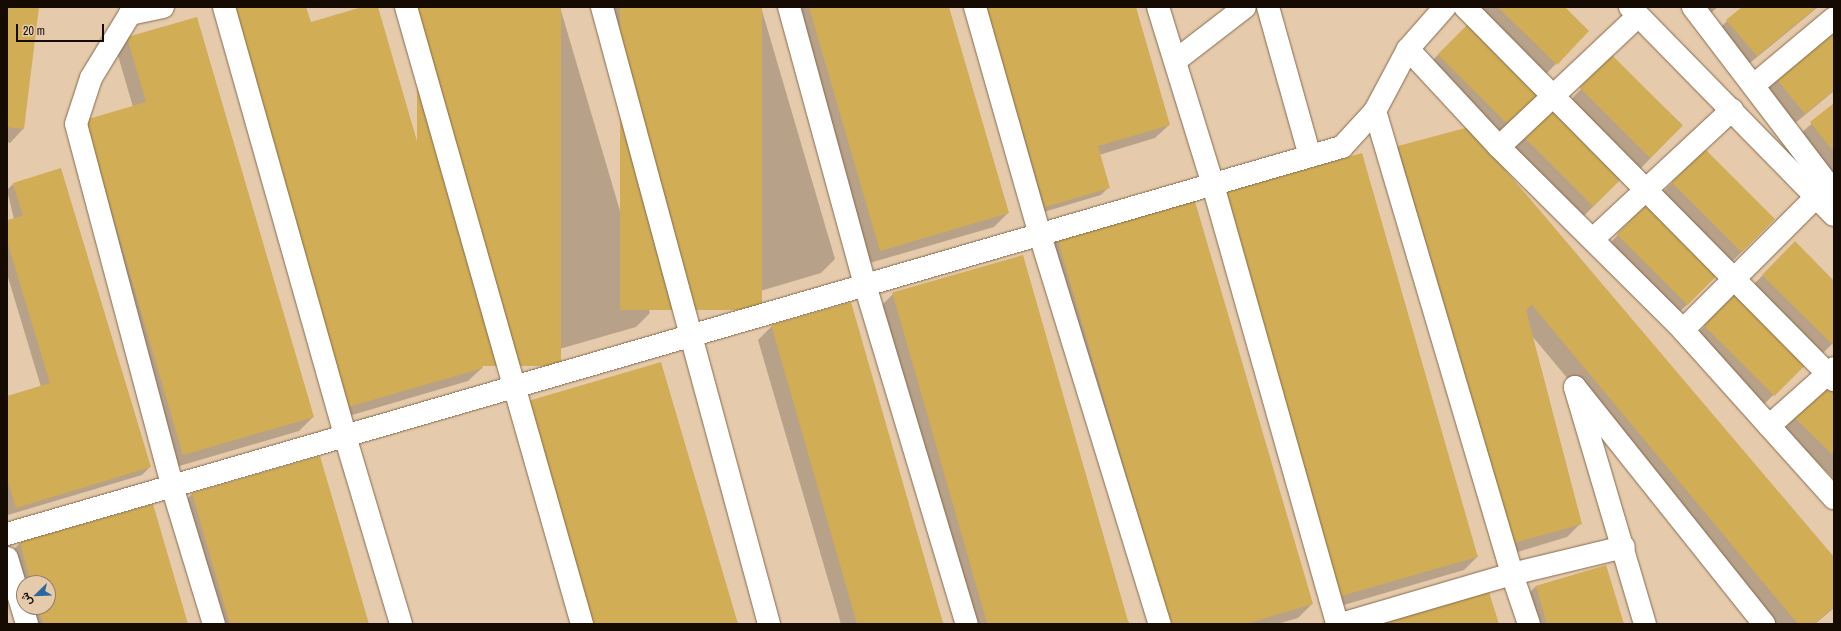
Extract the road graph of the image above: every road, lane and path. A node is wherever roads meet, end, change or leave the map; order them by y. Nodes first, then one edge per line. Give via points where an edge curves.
1 (163, 7) edge
2 (224, 7) edge
3 (406, 7) edge
4 (602, 7) edge
5 (789, 7) edge
6 (975, 7) edge
7 (1158, 7) edge
8 (1245, 7) edge
9 (1268, 7) edge
10 (1445, 7) edge
11 (1465, 7) edge
12 (1694, 7) edge
13 (123, 10) edge
14 (1634, 11) edge
15 (1834, 18) edge
16 (1408, 49) junction
17 (1174, 61) junction
18 (1754, 85) junction
19 (1554, 94) junction
20 (1732, 110) junction
21 (1375, 111) junction
22 (1499, 147) junction
23 (1310, 156) junction
24 (1213, 185) junction
25 (1646, 188) junction
26 (1825, 194) edge
27 (1834, 215) edge
28 (1040, 235) junction
29 (1593, 239) junction
30 (1735, 280) junction
31 (865, 285) junction
32 (1683, 330) junction
33 (690, 336) junction
34 (1832, 374) edge
35 (513, 388) junction
36 (1769, 426) junction
37 (345, 436) junction
38 (172, 486) junction
39 (1834, 498) edge
40 (7, 534) edge
41 (1624, 547) junction
42 (7, 558) edge
43 (1512, 574) junction
44 (27, 624) edge
45 (214, 624) edge
46 (401, 624) edge
47 (582, 624) edge
48 (769, 624) edge
49 (967, 624) edge
50 (1160, 624) edge
51 (1336, 624) edge
52 (1341, 624) edge
53 (1529, 624) edge
54 (1645, 624) edge
55 (1764, 624) edge

1 - 13 street
2 - 37 street
3 - 35 street
4 - 33 street
5 - 31 street
6 - 28 street
7 - 17 street
8 - 17 street
9 - 23 street
10 - 16 street
11 - 19 street
12 - 18 street
13 - 38 street via 91,78 76,124
14 - 19 street
14 - 20 street
15 - 18 street
16 - 21 street
16 - 22 street
17 - 24 street
18 - 26 street
19 - 22 street
19 - 25 street
20 - 25 street
20 - 26 street
21 - 23 street via 1342,147
21 - 43 street
22 - 29 street
23 - 24 street
24 - 28 street
24 - 51 street
25 - 29 street
25 - 30 street
26 - 27 street
26 - 30 street
28 - 31 street
28 - 50 street
29 - 32 street
30 - 32 street
30 - 34 street
31 - 33 street
31 - 49 street
32 - 36 street
33 - 35 street
33 - 48 street
34 - 36 street
35 - 37 street
35 - 47 street
36 - 39 street
37 - 38 street
37 - 46 street
38 - 40 street
38 - 45 street
41 - 43 street
41 - 54 street
41 - 55 street via 1575,388
42 - 44 street
43 - 52 street
43 - 53 street

